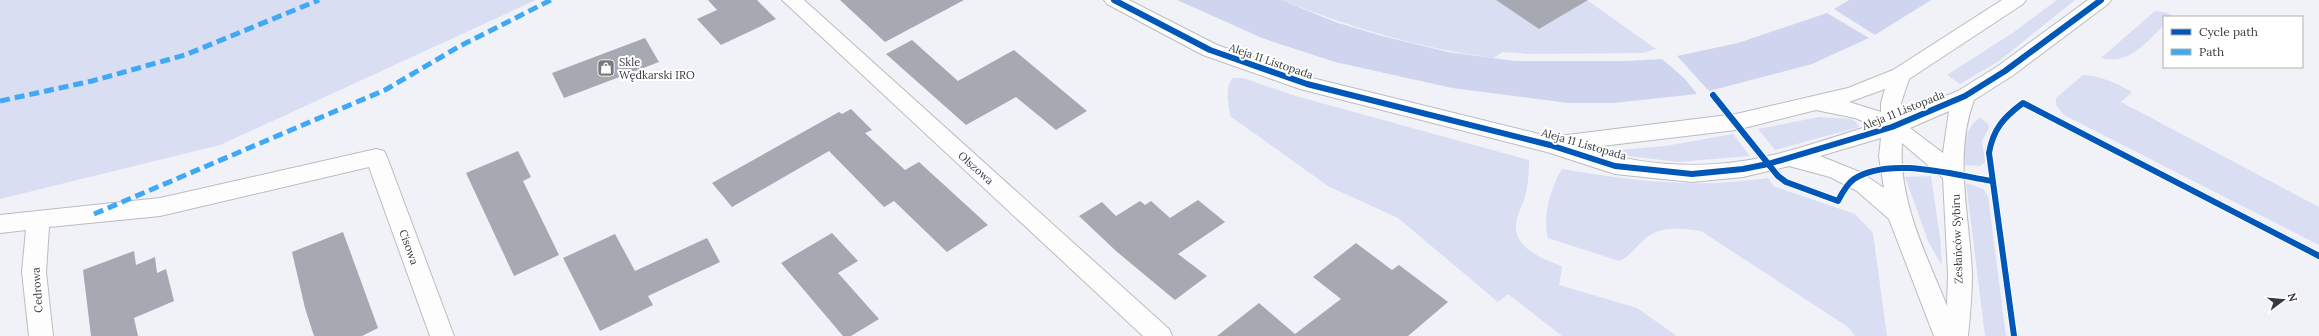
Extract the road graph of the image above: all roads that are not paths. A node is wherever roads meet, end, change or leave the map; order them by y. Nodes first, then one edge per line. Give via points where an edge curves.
1 (792, 0) edge
2 (1114, 0) edge
3 (2016, 0) edge
4 (2101, 0) edge
5 (1900, 75) junction
6 (1964, 96) junction
7 (1811, 106) junction
8 (1892, 127) junction
9 (1550, 145) junction
10 (1789, 159) junction
11 (1954, 175) junction
12 (1899, 215) junction
13 (38, 220) junction
14 (0, 224) edge
15 (41, 336) edge
16 (442, 336) edge
17 (1160, 336) edge
18 (1946, 336) edge
19 (1956, 336) edge

1 - 17 street, Olszowa
2 - 9 street, Aleja 11 Listopada via 1210,50 1307,84
3 - 5 street, Aleja 11 Listopada
4 - 6 street, Aleja 11 Listopada via 2005,71
5 - 7 street, Aleja 11 Listopada via 1853,94
5 - 8 street via 1891,103
6 - 8 street, Aleja 11 Listopada
6 - 11 street, Zesłańców Sybiru via 1955,121
7 - 8 street, Aleja 11 Listopada via 1846,108
7 - 9 street, Aleja 11 Listopada via 1736,122
8 - 10 street, Aleja 11 Listopada
8 - 11 street, Aleja 11 Listopada via 1911,137
8 - 12 street via 1890,157
9 - 10 street, Aleja 11 Listopada via 1615,166 1692,174 1743,169
10 - 12 street via 1819,163 1854,179 1878,194
11 - 19 street, Zesłańców Sybiru via 1960,276
12 - 18 street
13 - 14 street
13 - 15 street, Cedrowa via 34,272
13 - 16 street, Cisowa via 160,207 376,157

